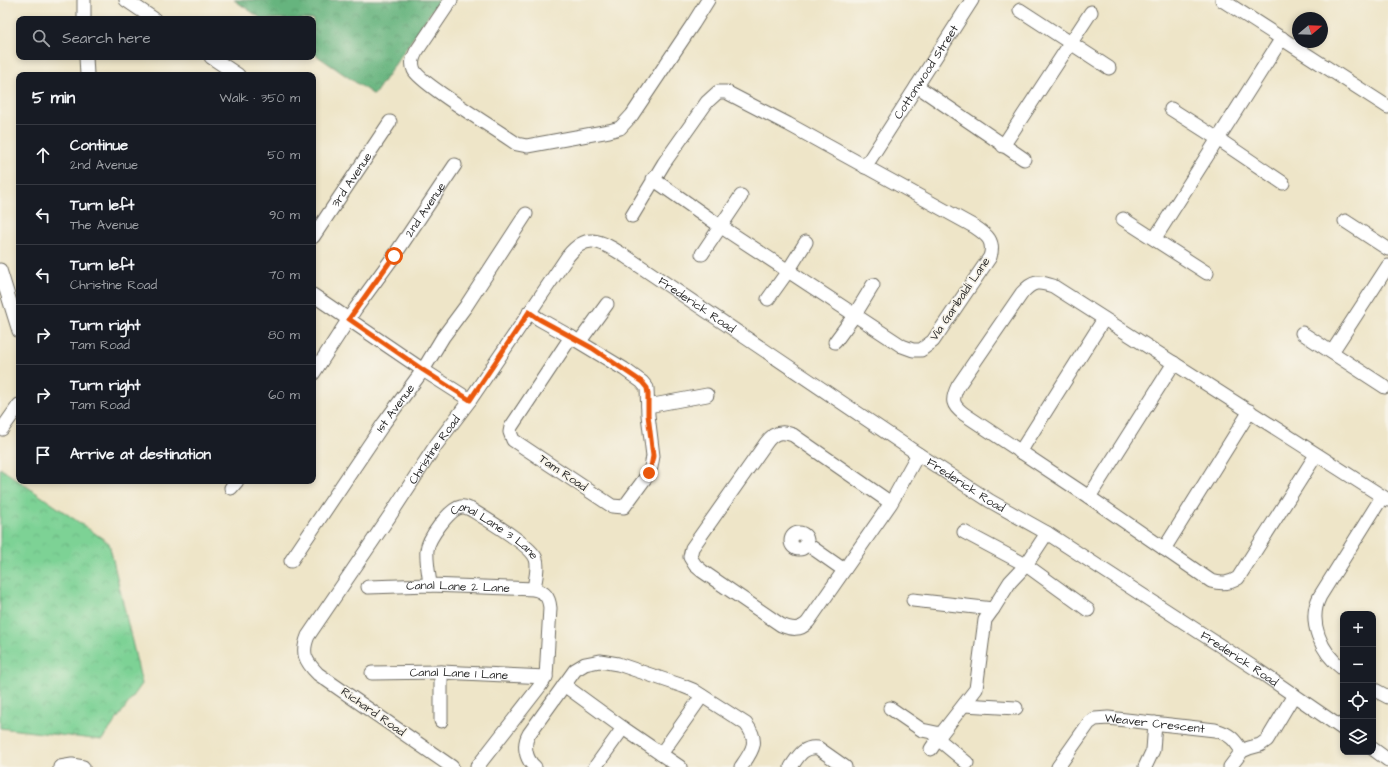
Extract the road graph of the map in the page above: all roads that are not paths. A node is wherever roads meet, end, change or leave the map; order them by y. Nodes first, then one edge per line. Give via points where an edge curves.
1 (84, 0) edge
2 (126, 0) edge
3 (451, 0) edge
4 (708, 0) edge
5 (972, 0) edge
6 (1222, 0) edge
7 (1020, 10) dead end
8 (1091, 12) dead end
9 (84, 16) edge
10 (150, 16) edge
11 (1282, 38) junction
12 (1071, 43) junction
13 (86, 60) edge
14 (216, 60) edge
15 (1109, 68) dead end
16 (87, 72) edge
17 (234, 72) edge
18 (917, 86) junction
19 (1388, 107) edge
20 (1171, 109) dead end
21 (390, 122) dead end
22 (1218, 139) junction
23 (1003, 146) junction
24 (1024, 159) dead end
25 (455, 165) dead end
26 (865, 167) junction
27 (654, 179) junction
28 (1283, 183) dead end
29 (741, 196) dead end
30 (526, 214) dead end
31 (632, 216) dead end
32 (1123, 219) dead end
33 (1346, 221) dead end
34 (720, 226) junction
35 (316, 233) edge
36 (1155, 238) junction
37 (591, 241) joint
38 (806, 242) dead end
39 (1388, 249) edge
40 (702, 254) dead end
41 (1388, 266) edge
42 (0, 270) edge
43 (788, 271) junction
44 (1208, 273) dead end
45 (873, 285) dead end
46 (316, 297) edge
47 (768, 299) dead end
48 (607, 304) dead end
49 (529, 312) junction
50 (854, 316) junction
51 (349, 319) junction
52 (1104, 319) junction
53 (16, 321) edge
54 (1302, 333) dead end
55 (576, 339) junction
56 (835, 342) dead end
57 (1332, 352) junction
58 (1174, 363) junction
59 (316, 369) edge
60 (423, 370) junction
61 (1385, 387) dead end
62 (707, 395) dead end
63 (470, 400) junction
64 (648, 406) junction
65 (16, 409) edge
66 (1250, 411) junction
67 (2, 429) dead end
68 (1020, 452) junction
69 (918, 454) junction
70 (1316, 455) junction
71 (1089, 497) junction
72 (1385, 498) edge
73 (891, 503) junction
74 (964, 532) dead end
75 (1047, 534) junction
76 (806, 544) dead end
77 (1164, 549) junction
78 (291, 561) dead end
79 (1026, 565) junction
80 (844, 570) junction
81 (430, 585) junction
82 (368, 587) dead end
83 (540, 592) junction
84 (913, 600) dead end
85 (993, 609) junction
86 (1088, 610) dead end
87 (304, 650) joint
88 (1340, 667) edge
89 (441, 672) junction
90 (372, 673) dead end
91 (546, 677) junction
92 (564, 685) junction
93 (1376, 690) edge
94 (1294, 695) junction
95 (702, 696) junction
96 (1388, 697) edge
97 (964, 705) junction
98 (890, 708) dead end
99 (1016, 708) dead end
100 (441, 721) dead end
101 (1155, 723) junction
102 (1340, 727) edge
103 (623, 728) junction
104 (937, 741) junction
105 (1242, 751) junction
106 (1376, 751) edge
107 (660, 754) junction
108 (1388, 760) edge
109 (967, 763) dead end
110 (61, 766) edge
111 (83, 767) edge
112 (452, 767) edge
113 (476, 767) edge
114 (534, 767) edge
115 (595, 767) edge
116 (680, 767) edge
117 (741, 767) edge
118 (791, 767) edge
119 (845, 767) edge
120 (1058, 767) edge
121 (1145, 767) edge
122 (1230, 767) edge

1 - 9 street
2 - 10 street
3 - 4 street via 416,52 413,70 445,96 517,144 527,146 620,128 632,115
5 - 18 street, Cottonwood Street
6 - 11 street
7 - 12 street
8 - 12 street
11 - 19 street
11 - 22 street
12 - 15 street
12 - 23 street
13 - 16 street
14 - 17 street
18 - 23 street
18 - 26 street, Cottonwood Street
20 - 22 street
21 - 35 street, 3rd Avenue
22 - 28 street
22 - 36 street
23 - 24 street
25 - 51 street, 2nd Avenue
26 - 27 street, Via Garibaldi Lane via 752,104 732,94 718,92 707,102
26 - 50 street, Via Garibaldi Lane via 975,227 988,237 992,251 933,341 924,348 908,349
27 - 31 street, Via Garibaldi Lane
27 - 34 street, Via Garibaldi Lane
29 - 34 street
30 - 60 street, 1st Avenue
32 - 36 street
33 - 39 street
34 - 40 street
34 - 43 street, Via Garibaldi Lane
36 - 44 street
37 - 49 street, Christine Road via 574,248
37 - 69 street, Frederick Road via 603,243 625,256
38 - 43 street
41 - 57 street
42 - 53 street
43 - 47 street
43 - 50 street, Via Garibaldi Lane
45 - 50 street
46 - 51 street
48 - 55 street, Tam Road
49 - 55 street, Tam Road
49 - 63 street, Christine Road
50 - 56 street
51 - 59 street, 2nd Avenue
51 - 60 street
52 - 58 street
52 - 68 street
52 - 68 street via 1053,286 1033,283 1022,293 958,386 953,398 956,409
54 - 57 street
55 - 64 street, Tam Road via 642,382 647,388
55 - 64 street, Tam Road via 511,427 513,440 612,506 624,507 651,467 653,456
57 - 61 street
58 - 66 street
58 - 71 street
60 - 63 street
60 - 78 street, 1st Avenue
62 - 64 street
63 - 87 street, Christine Road via 436,445 308,636
65 - 67 street
66 - 70 street
66 - 77 street
68 - 71 street
69 - 73 street
69 - 75 street, Frederick Road
70 - 72 street
70 - 77 street via 1234,581 1224,584 1211,581
71 - 77 street
72 - 88 street via 1320,596 1316,606 1315,624 1320,640
73 - 80 street
73 - 80 street via 793,435 779,432 770,437 690,553 692,561 702,572 781,625 795,629 808,622
74 - 79 street
75 - 79 street
75 - 94 street, Frederick Road
76 - 80 street
79 - 85 street via 1010,582
79 - 86 street
81 - 82 street, Canal Lane 2 Lane
81 - 83 street, Canal Lane 2 Lane
81 - 83 street, Canal Lane 3 Lane via 427,556 429,542 452,511 465,507 534,554
83 - 91 street via 550,602
84 - 85 street
85 - 97 street via 984,620 976,689
87 - 112 street, Richard Road via 307,661 318,674
89 - 90 street, Canal Lane 1 Lane
89 - 91 street, Canal Lane 1 Lane
89 - 100 street
91 - 113 street
92 - 95 street via 575,670 585,664 600,661 618,664 683,686
92 - 103 street
92 - 114 street via 526,738 527,756
93 - 96 street
94 - 102 street, Frederick Road
94 - 105 street via 1267,740
95 - 107 street
95 - 117 street via 746,724 751,730 754,747
97 - 99 street
97 - 104 street
98 - 104 street
101 - 105 street, Weaver Crescent via 1226,733
101 - 120 street, Weaver Crescent via 1095,719 1089,723
101 - 121 street via 1153,750
103 - 107 street
103 - 115 street
104 - 109 street
105 - 122 street
106 - 108 street
107 - 116 street
110 - 111 street
118 - 119 street via 804,750 812,747 818,748

